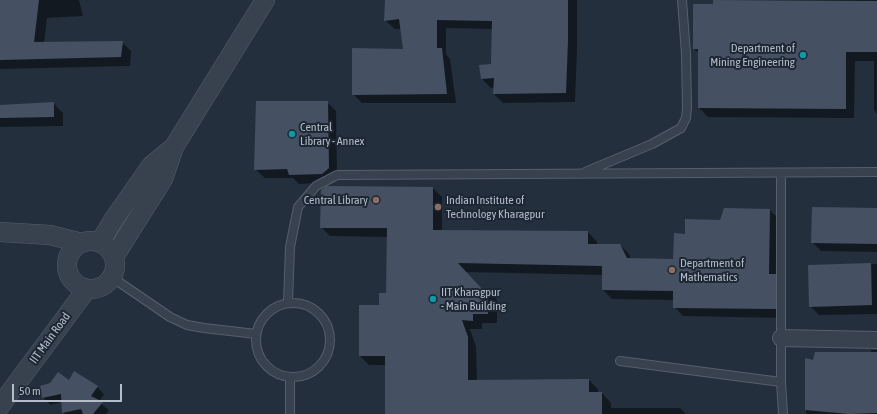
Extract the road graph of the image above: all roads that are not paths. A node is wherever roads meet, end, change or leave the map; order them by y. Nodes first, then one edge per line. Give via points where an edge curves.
1 (265, 0) edge
2 (682, 0) edge
3 (174, 147) junction
4 (877, 172) edge
5 (781, 173) junction
6 (581, 174) junction
7 (0, 232) edge
8 (91, 243) junction
9 (114, 257) junction
10 (113, 278) junction
11 (86, 290) junction
12 (288, 302) junction
13 (256, 334) junction
14 (781, 338) junction
15 (877, 340) edge
16 (620, 360) dead end
17 (290, 377) junction
18 (781, 382) junction
19 (0, 406) edge
20 (290, 414) edge
21 (783, 414) edge

1 - 3 street
2 - 6 lane via 687,108 684,124 652,144
3 - 8 street via 151,166 114,219
3 - 9 street via 163,179
4 - 5 lane
5 - 6 lane
5 - 14 lane
6 - 12 lane via 337,175 316,186 298,207 290,247
7 - 8 street via 50,235
8 - 9 street via 106,246
8 - 11 street via 75,247 70,253 67,268 73,282
9 - 10 street via 116,264
10 - 11 street via 102,288
10 - 13 lane via 170,317 187,325
11 - 19 street, IIT Main Road
12 - 13 lane via 276,306 267,313 260,322
12 - 17 lane via 312,307 322,315 331,338 329,351 319,367 302,376
13 - 17 lane via 256,346 267,367 277,374
14 - 15 street
14 - 18 lane
16 - 18 lane
17 - 20 lane
18 - 21 lane

